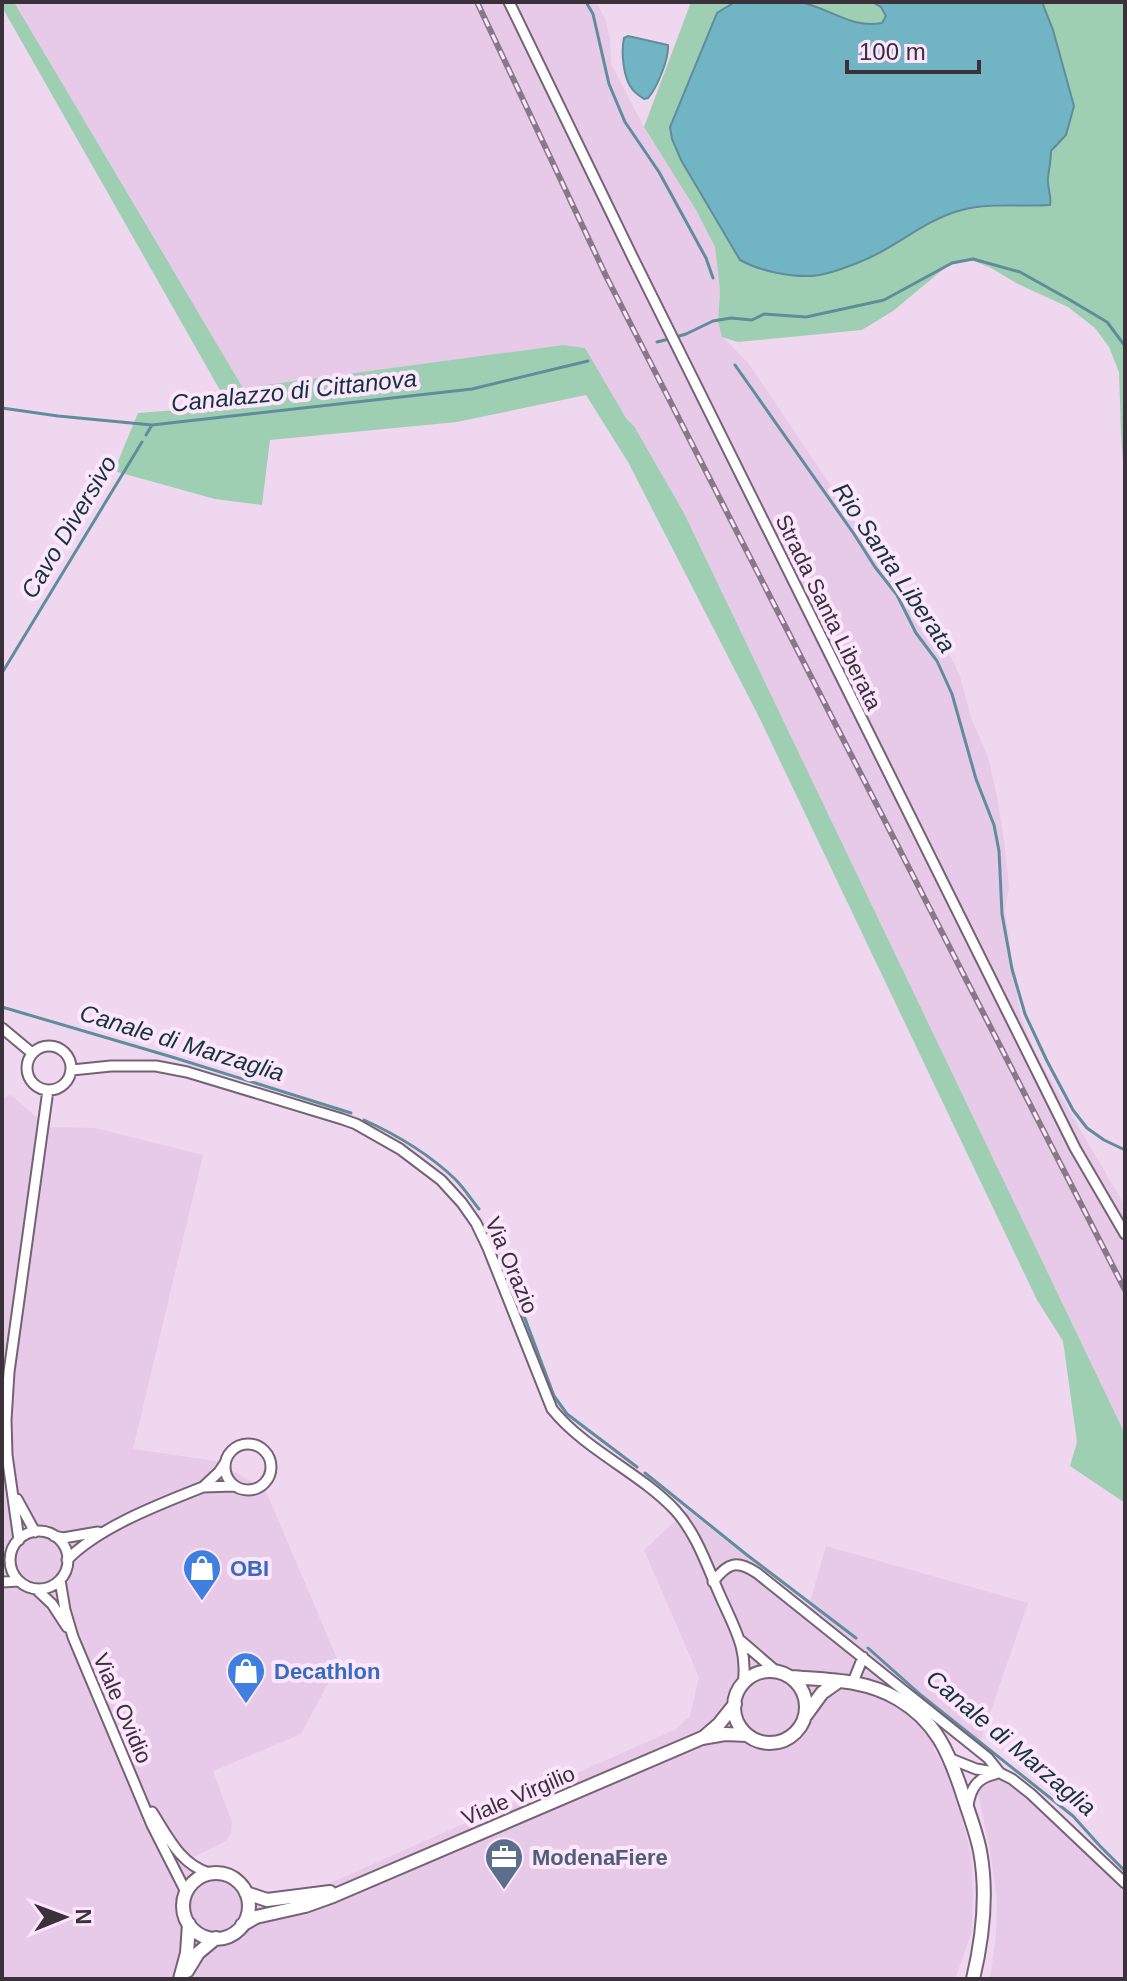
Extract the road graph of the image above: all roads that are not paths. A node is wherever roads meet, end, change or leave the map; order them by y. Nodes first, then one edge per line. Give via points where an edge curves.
1 (509, 2) edge
2 (2, 1028) edge
3 (32, 1053) junction
4 (72, 1070) junction
5 (48, 1090) junction
6 (1125, 1234) edge
7 (225, 1463) junction
8 (234, 1486) junction
9 (203, 1487) junction
10 (14, 1492) junction
11 (109, 1530) junction
12 (35, 1532) junction
13 (53, 1536) junction
14 (19, 1540) junction
15 (67, 1560) junction
16 (6, 1568) edge
17 (60, 1580) junction
18 (19, 1581) junction
19 (2, 1582) edge
20 (713, 1582) junction
21 (36, 1589) junction
22 (73, 1637) junction
23 (741, 1641) junction
24 (863, 1657) junction
25 (777, 1672) junction
26 (791, 1677) junction
27 (839, 1681) junction
28 (853, 1682) junction
29 (743, 1684) junction
30 (735, 1704) junction
31 (806, 1715) junction
32 (747, 1735) junction
33 (702, 1738) junction
34 (951, 1759) junction
35 (1000, 1773) junction
36 (139, 1792) junction
37 (967, 1808) junction
38 (209, 1873) junction
39 (1125, 1883) edge
40 (349, 1889) junction
41 (186, 1892) junction
42 (246, 1893) junction
43 (189, 1924) junction
44 (242, 1925) junction
45 (216, 1938) junction
46 (181, 1979) edge
47 (973, 1979) edge

1 - 6 street, Strada Santa Liberata via 1075,1148
2 - 3 street
3 - 4 street via 44,1046 58,1047 69,1056
3 - 5 street via 28,1073 35,1085
4 - 5 street via 61,1087
4 - 20 street, Via Orazio via 156,1066 216,1080 356,1124 441,1180 470,1214 488,1248 552,1409 677,1512
5 - 10 street via 9,1372 6,1441
7 - 8 street
7 - 8 street via 234,1449 251,1444 269,1458 271,1469 263,1485 248,1490
7 - 9 street
8 - 9 street
9 - 11 street
10 - 12 street
10 - 14 street
11 - 13 street
11 - 15 street
12 - 13 street
12 - 14 street
13 - 15 street via 64,1546
14 - 16 street
15 - 17 street
16 - 18 street
17 - 21 street
17 - 22 street, Viale Ovidio
18 - 19 street
18 - 21 street
20 - 23 street, Via Orazio
20 - 24 street via 727,1567 744,1566
21 - 22 street, Viale Ovidio
22 - 36 street, Viale Ovidio
23 - 25 street, Via Orazio
23 - 29 street, Via Orazio
24 - 28 street
24 - 35 street
25 - 26 street
25 - 29 street via 762,1672
26 - 27 street
26 - 31 street via 802,1690
27 - 28 street
27 - 31 street
28 - 34 street via 914,1710
29 - 30 street
30 - 32 street via 737,1721
30 - 33 street, Viale Virgilio
31 - 32 street via 797,1732 779,1742
32 - 33 street, Viale Virgilio
33 - 40 street, Viale Virgilio
34 - 35 street
34 - 37 street
35 - 37 street via 976,1783
35 - 39 street via 1031,1794
36 - 38 street, Viale Ovidio via 182,1857
36 - 41 street, Viale Ovidio
37 - 47 street via 980,1851 984,1894
38 - 41 street
38 - 42 street via 231,1877
40 - 42 street, Viale Virgilio via 279,1900
40 - 44 street, Viale Virgilio
41 - 43 street via 183,1908
42 - 44 street via 248,1910
43 - 45 street via 201,1935
43 - 46 street
44 - 45 street via 231,1935
45 - 46 street

